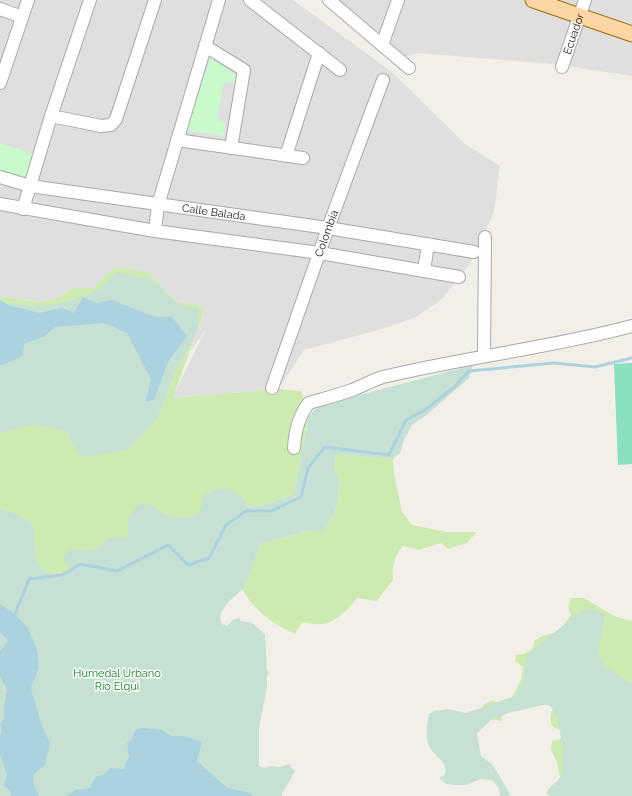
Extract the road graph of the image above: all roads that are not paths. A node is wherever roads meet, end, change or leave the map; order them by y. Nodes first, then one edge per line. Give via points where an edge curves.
1 (28, 0) edge
2 (90, 0) edge
3 (155, 0) edge
4 (219, 0) edge
5 (250, 0) edge
6 (329, 0) edge
7 (398, 0) edge
8 (532, 0) edge
9 (584, 0) edge
10 (0, 9) edge
11 (579, 16) junction
12 (22, 17) junction
13 (632, 34) edge
14 (382, 45) junction
15 (205, 46) junction
16 (319, 53) junction
17 (562, 67) dead end
18 (409, 68) dead end
19 (340, 70) dead end
20 (384, 80) dead end
21 (0, 83) edge
22 (51, 116) junction
23 (177, 140) junction
24 (231, 148) junction
25 (286, 156) junction
26 (303, 158) dead end
27 (0, 177) edge
28 (30, 186) junction
29 (0, 204) edge
30 (158, 205) junction
31 (23, 209) junction
32 (328, 228) junction
33 (155, 231) junction
34 (485, 237) dead end
35 (428, 244) junction
36 (474, 252) dead end
37 (320, 253) junction
38 (424, 270) junction
39 (459, 277) dead end
40 (632, 326) edge
41 (484, 356) junction
42 (272, 388) dead end
43 (294, 448) dead end

1 - 12 street
2 - 22 street
3 - 22 street via 116,119 111,125 101,126
4 - 15 street
5 - 16 street
6 - 14 street
7 - 14 street
8 - 11 main road
9 - 11 street, Ecuador
10 - 12 street
11 - 13 main road
11 - 17 street, Ecuador
12 - 21 street
14 - 18 street
15 - 23 street
15 - 24 street via 244,70
16 - 19 street
16 - 25 street
20 - 32 street, Colombia
22 - 28 street
23 - 24 street
23 - 30 street
24 - 25 street
25 - 26 street
27 - 28 street, Calle Balada
28 - 30 street, Calle Balada
28 - 31 street
29 - 31 street
30 - 32 street, Calle Balada
30 - 33 street
31 - 33 street
32 - 35 street, Calle Balada
32 - 37 street, Colombia
33 - 37 street
34 - 41 street
35 - 36 street, Calle Balada
35 - 38 street
37 - 38 street
37 - 42 street, Colombia
38 - 39 street
40 - 41 street via 593,336
41 - 43 street via 381,378 309,404 298,422

